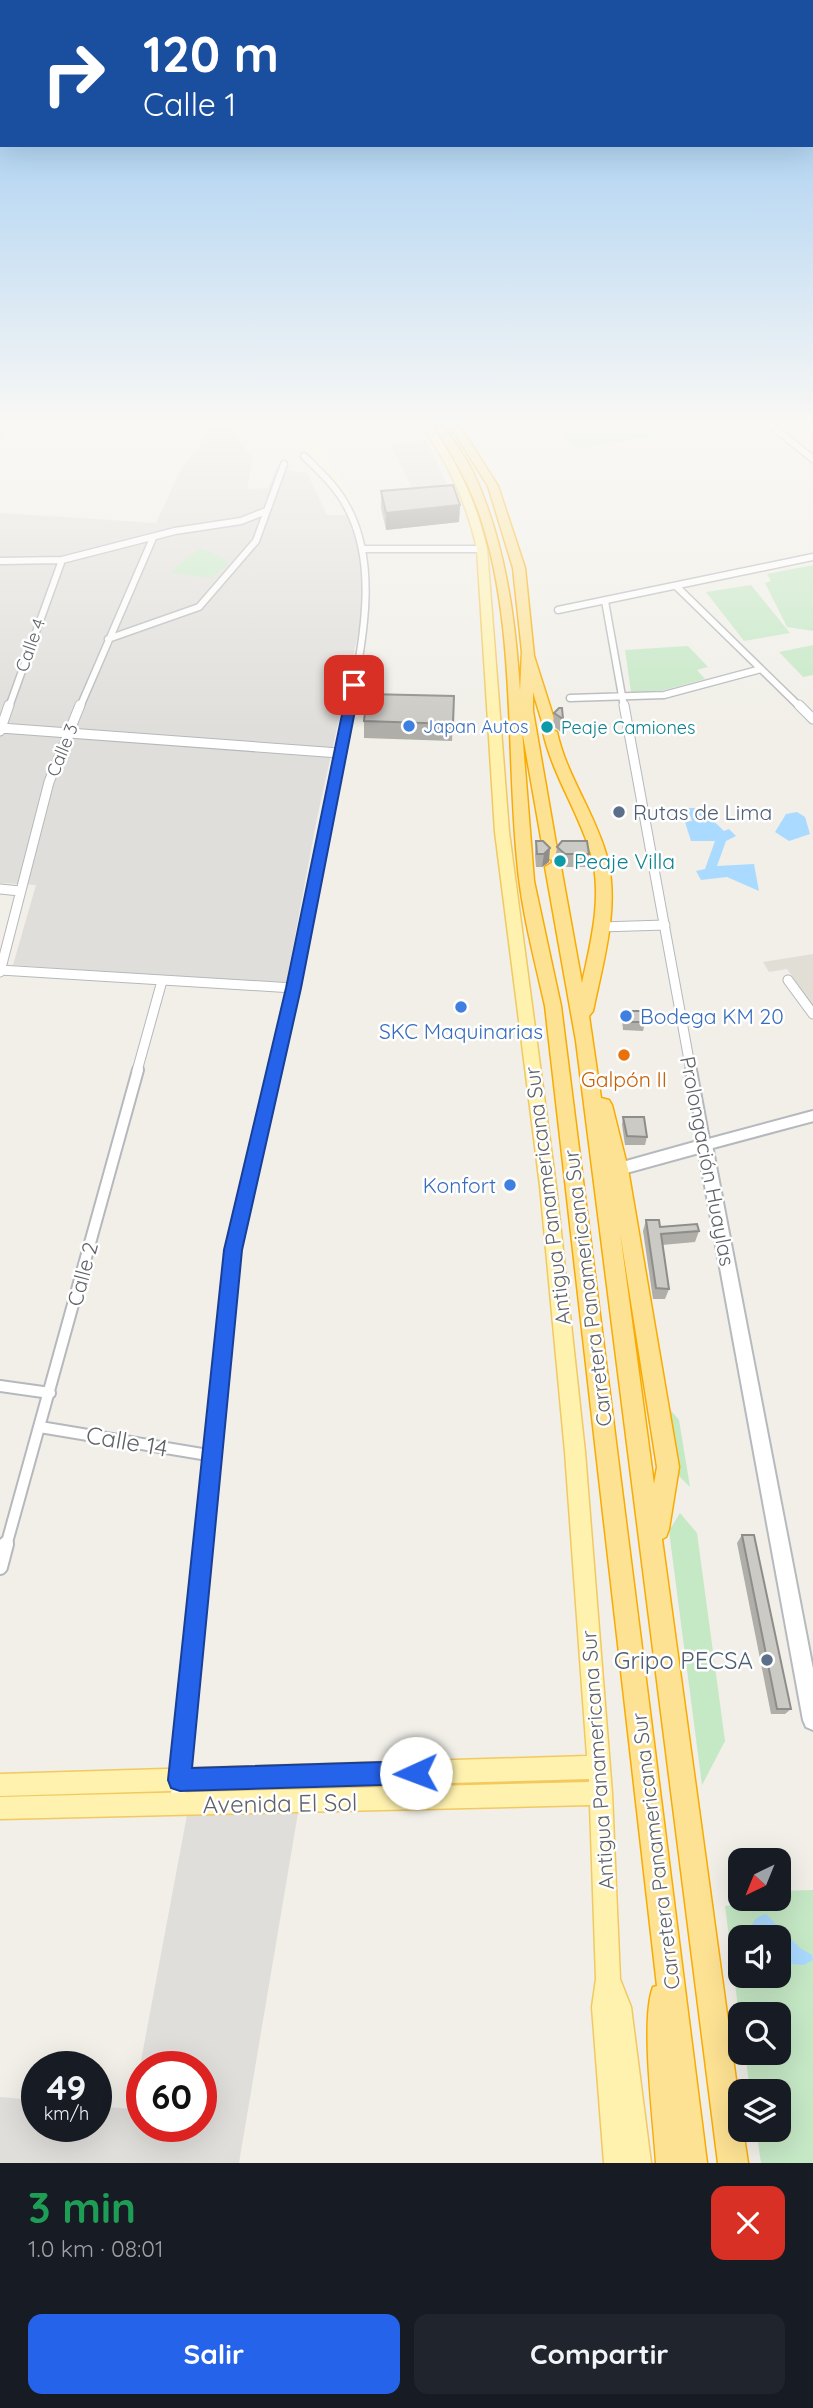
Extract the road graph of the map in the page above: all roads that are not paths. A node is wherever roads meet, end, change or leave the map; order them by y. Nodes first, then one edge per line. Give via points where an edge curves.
1 (202, 527) edge
2 (261, 527) edge
3 (356, 527) edge
4 (478, 527) edge
5 (490, 527) edge
6 (509, 527) edge
7 (153, 538) junction
8 (365, 549) junction
9 (482, 549) junction
10 (813, 557) edge
11 (62, 560) junction
12 (0, 561) edge
13 (677, 587) junction
14 (605, 601) junction
15 (558, 610) dead end
16 (108, 639) junction
17 (528, 652) junction
18 (761, 669) junction
19 (570, 698) dead end
20 (623, 698) junction
21 (2, 715) edge
22 (813, 719) edge
23 (1, 729) edge
24 (69, 733) junction
25 (339, 753) junction
26 (0, 889) edge
27 (20, 891) junction
28 (665, 925) junction
29 (600, 927) junction
30 (0, 971) edge
31 (788, 980) dead end
32 (162, 981) junction
33 (293, 988) junction
34 (813, 1014) edge
35 (584, 1033) junction
36 (813, 1116) edge
37 (705, 1146) junction
38 (619, 1169) junction
39 (0, 1386) edge
40 (50, 1393) junction
41 (40, 1427) junction
42 (214, 1456) junction
43 (654, 1550) junction
44 (0, 1567) edge
45 (813, 1720) edge
46 (599, 1768) junction
47 (180, 1780) junction
48 (0, 1785) edge
49 (601, 1794) junction
50 (177, 1805) junction
51 (0, 1808) edge
52 (666, 1941) junction
53 (608, 1979) junction
54 (617, 2163) edge
55 (638, 2163) edge
56 (671, 2163) edge
57 (692, 2163) edge
58 (733, 2163) edge

1 - 7 street
2 - 16 street via 256,541 199,607
3 - 8 street
4 - 9 main road, Antigua Panamericana Sur
5 - 52 highway, Carretera Panamericana Sur via 500,568 511,663 524,856 553,1006
6 - 17 highway, Carretera Panamericana Sur via 519,568
7 - 11 street
7 - 16 street, Calle 3
8 - 9 street
8 - 25 street via 358,664
9 - 46 main road, Antigua Panamericana Sur via 502,832 561,1304
10 - 13 street
11 - 12 street
11 - 21 street, Calle 4
13 - 14 street
13 - 18 street
14 - 15 street
14 - 20 street, Prolongación Huaylas
16 - 24 street, Calle 3
17 - 29 highway, Carretera Panamericana Sur via 558,771 593,837 602,866
17 - 35 highway, Carretera Panamericana Sur via 526,711
18 - 20 street via 670,694
18 - 22 street
19 - 20 street
20 - 28 street, Prolongación Huaylas
21 - 23 street, Calle 4
23 - 24 street
24 - 25 street
24 - 27 street, Calle 3 via 49,782
25 - 33 street
26 - 27 street
27 - 30 street, Calle 3
28 - 29 street
28 - 37 street, Prolongación Huaylas
29 - 35 highway, Carretera Panamericana Sur
30 - 32 street
31 - 34 street
32 - 33 street
32 - 40 street, Calle 2
33 - 42 street via 233,1250
35 - 38 highway
35 - 43 highway, Carretera Panamericana Sur
36 - 37 street
37 - 38 street
37 - 45 street, Prolongación Huaylas
38 - 43 highway via 668,1467
39 - 40 street
40 - 41 street, Calle 2
41 - 42 street, Calle 14
41 - 44 street, Calle 2
42 - 47 street
43 - 58 highway, Carretera Panamericana Sur
46 - 47 main road, Avenida El Sol
46 - 49 main road, Antigua Panamericana Sur
47 - 48 main road, Avenida El Sol
47 - 50 street
49 - 50 main road, Avenida El Sol
49 - 53 main road, Antigua Panamericana Sur
50 - 51 main road, Avenida El Sol
52 - 56 highway via 663,2056
52 - 57 highway, Carretera Panamericana Sur
53 - 54 main road, Antigua Panamericana Sur via 604,2007
53 - 55 main road, Antigua Panamericana Sur via 620,2007

